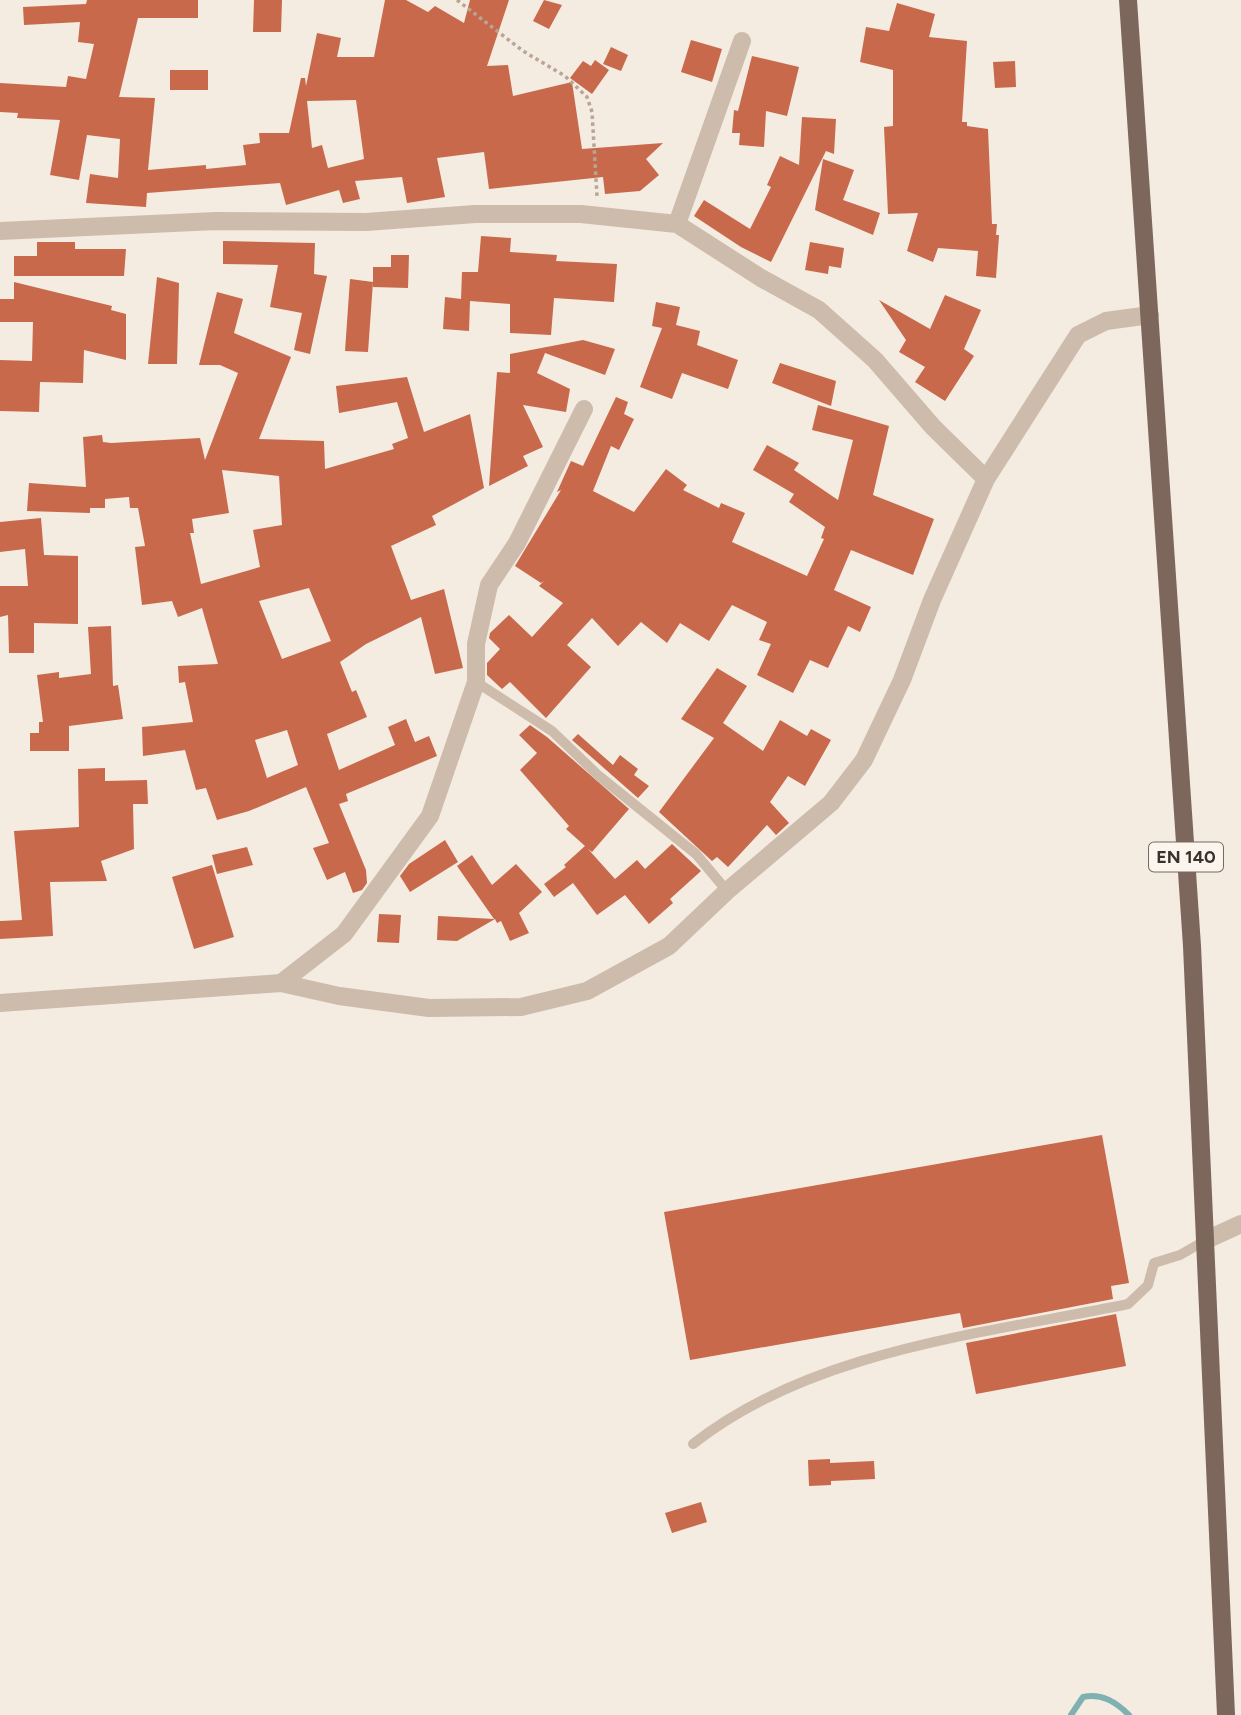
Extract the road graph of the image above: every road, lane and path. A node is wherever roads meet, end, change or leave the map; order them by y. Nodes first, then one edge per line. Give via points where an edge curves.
1 (457, 0) edge
2 (1128, 0) edge
3 (742, 41) dead end
4 (598, 216) junction
5 (677, 224) junction
6 (0, 231) edge
7 (1150, 316) junction
8 (584, 409) dead end
9 (986, 479) junction
10 (476, 682) junction
11 (727, 891) junction
12 (281, 983) junction
13 (0, 1003) edge
14 (1241, 1224) edge
15 (1206, 1240) junction
16 (693, 1444) dead end
17 (1226, 1715) edge

1 - 4 path via 523,51 565,76 587,97 592,112
2 - 7 main road, EN 140
3 - 5 street
4 - 5 street
4 - 6 street via 475,214 366,222 216,221
5 - 9 street via 819,310 875,360
7 - 9 street via 1105,321 1078,335
7 - 15 main road, EN 140 via 1192,946
8 - 10 street via 517,543 489,585 476,644
9 - 11 street via 902,680 863,760 831,803
10 - 11 lane via 552,731 599,776 696,854
10 - 12 street via 430,816 344,934
11 - 12 street via 669,946 587,991 521,1007 429,1008
12 - 13 street
14 - 15 street
15 - 16 lane via 1154,1263 1148,1285 1128,1304 847,1364 722,1421
15 - 17 main road, EN 140

